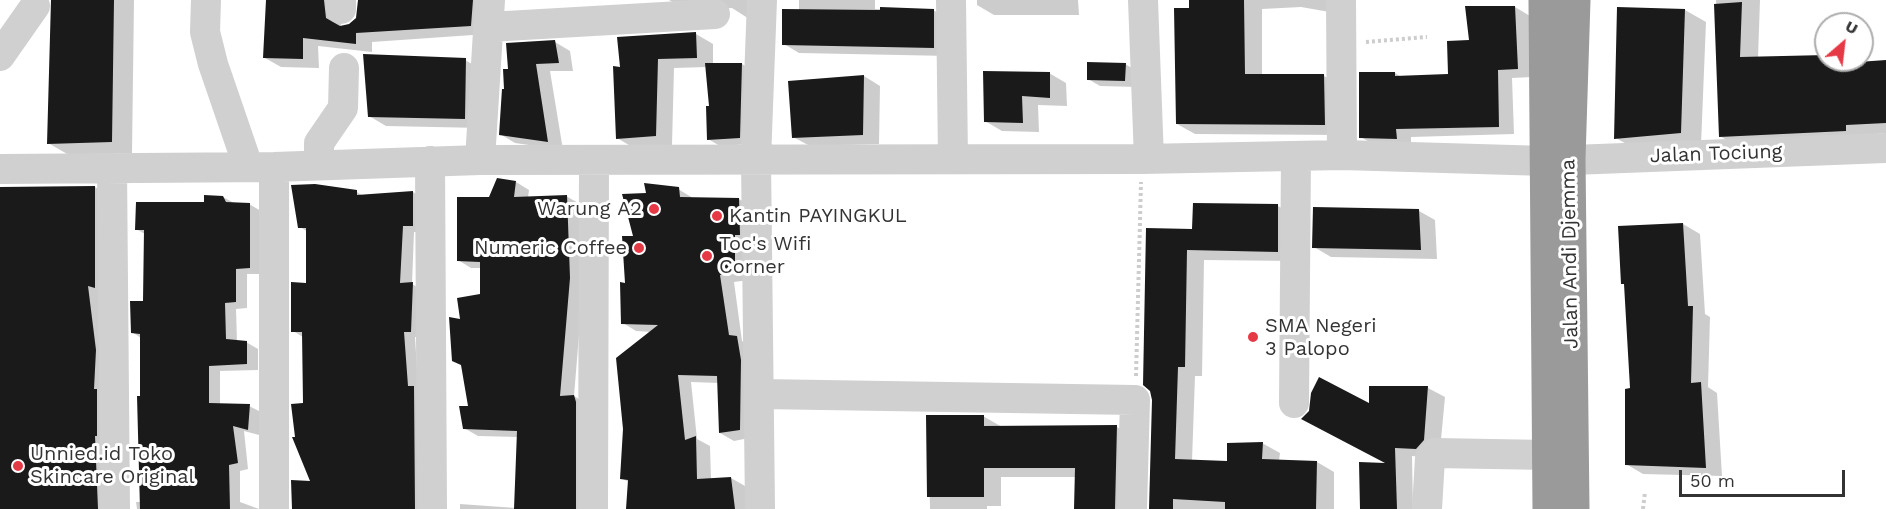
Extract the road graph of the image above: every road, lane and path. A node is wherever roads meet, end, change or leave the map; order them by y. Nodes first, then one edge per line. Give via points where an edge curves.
1 (206, 0) edge
2 (762, 0) edge
3 (951, 0) edge
4 (1143, 0) edge
5 (1341, 0) edge
6 (1571, 0) edge
7 (35, 6) dead end
8 (490, 13) edge
9 (715, 14) dead end
10 (1427, 37) dead end
11 (1342, 44) junction
12 (0, 56) edge
13 (344, 68) dead end
14 (1886, 148) edge
15 (1342, 155) junction
16 (1296, 156) junction
17 (953, 159) junction
18 (1145, 159) junction
19 (480, 160) junction
20 (594, 160) junction
21 (756, 160) junction
22 (1558, 160) junction
23 (430, 161) junction
24 (319, 165) junction
25 (261, 166) junction
26 (112, 168) junction
27 (0, 169) edge
28 (760, 394) junction
29 (1135, 400) junction
30 (1294, 403) dead end
31 (1548, 455) junction
32 (1645, 492) dead end
33 (115, 509) edge
34 (274, 509) edge
35 (432, 509) edge
36 (593, 509) edge
37 (760, 509) edge
38 (1132, 509) edge
39 (1427, 509) edge
40 (1550, 509) edge
41 (1573, 509) edge
42 (1643, 509) edge

1 - 25 street via 205,32 213,64
2 - 21 street
3 - 17 street
4 - 18 street
5 - 11 street
6 - 22 highway, Jalan Andi Djemma
7 - 12 street
8 - 9 street
8 - 19 street
10 - 11 path
11 - 15 street
13 - 24 street via 343,108 320,143
14 - 22 street, Jalan Tociung
15 - 16 street, Jalan Tociung
15 - 22 street, Jalan Tociung
16 - 18 street, Jalan Tociung
16 - 30 street
17 - 18 street, Jalan Tociung
17 - 21 street, Jalan Tociung
18 - 29 path
19 - 20 street, Jalan Tociung
19 - 23 street, Jalan Tociung
20 - 21 street, Jalan Tociung
20 - 36 street
21 - 28 street
22 - 31 highway, Jalan Andi Djemma
22 - 41 highway, Jalan Andi Djemma
23 - 24 street, Jalan Tociung
23 - 35 street
24 - 25 street, Jalan Tociung
25 - 26 street, Jalan Tociung
25 - 34 street
26 - 27 street, Jalan Tociung
26 - 33 street
28 - 29 street
28 - 37 street
29 - 38 street
31 - 39 street via 1435,453 1430,460
31 - 40 highway, Jalan Andi Djemma
32 - 42 path

